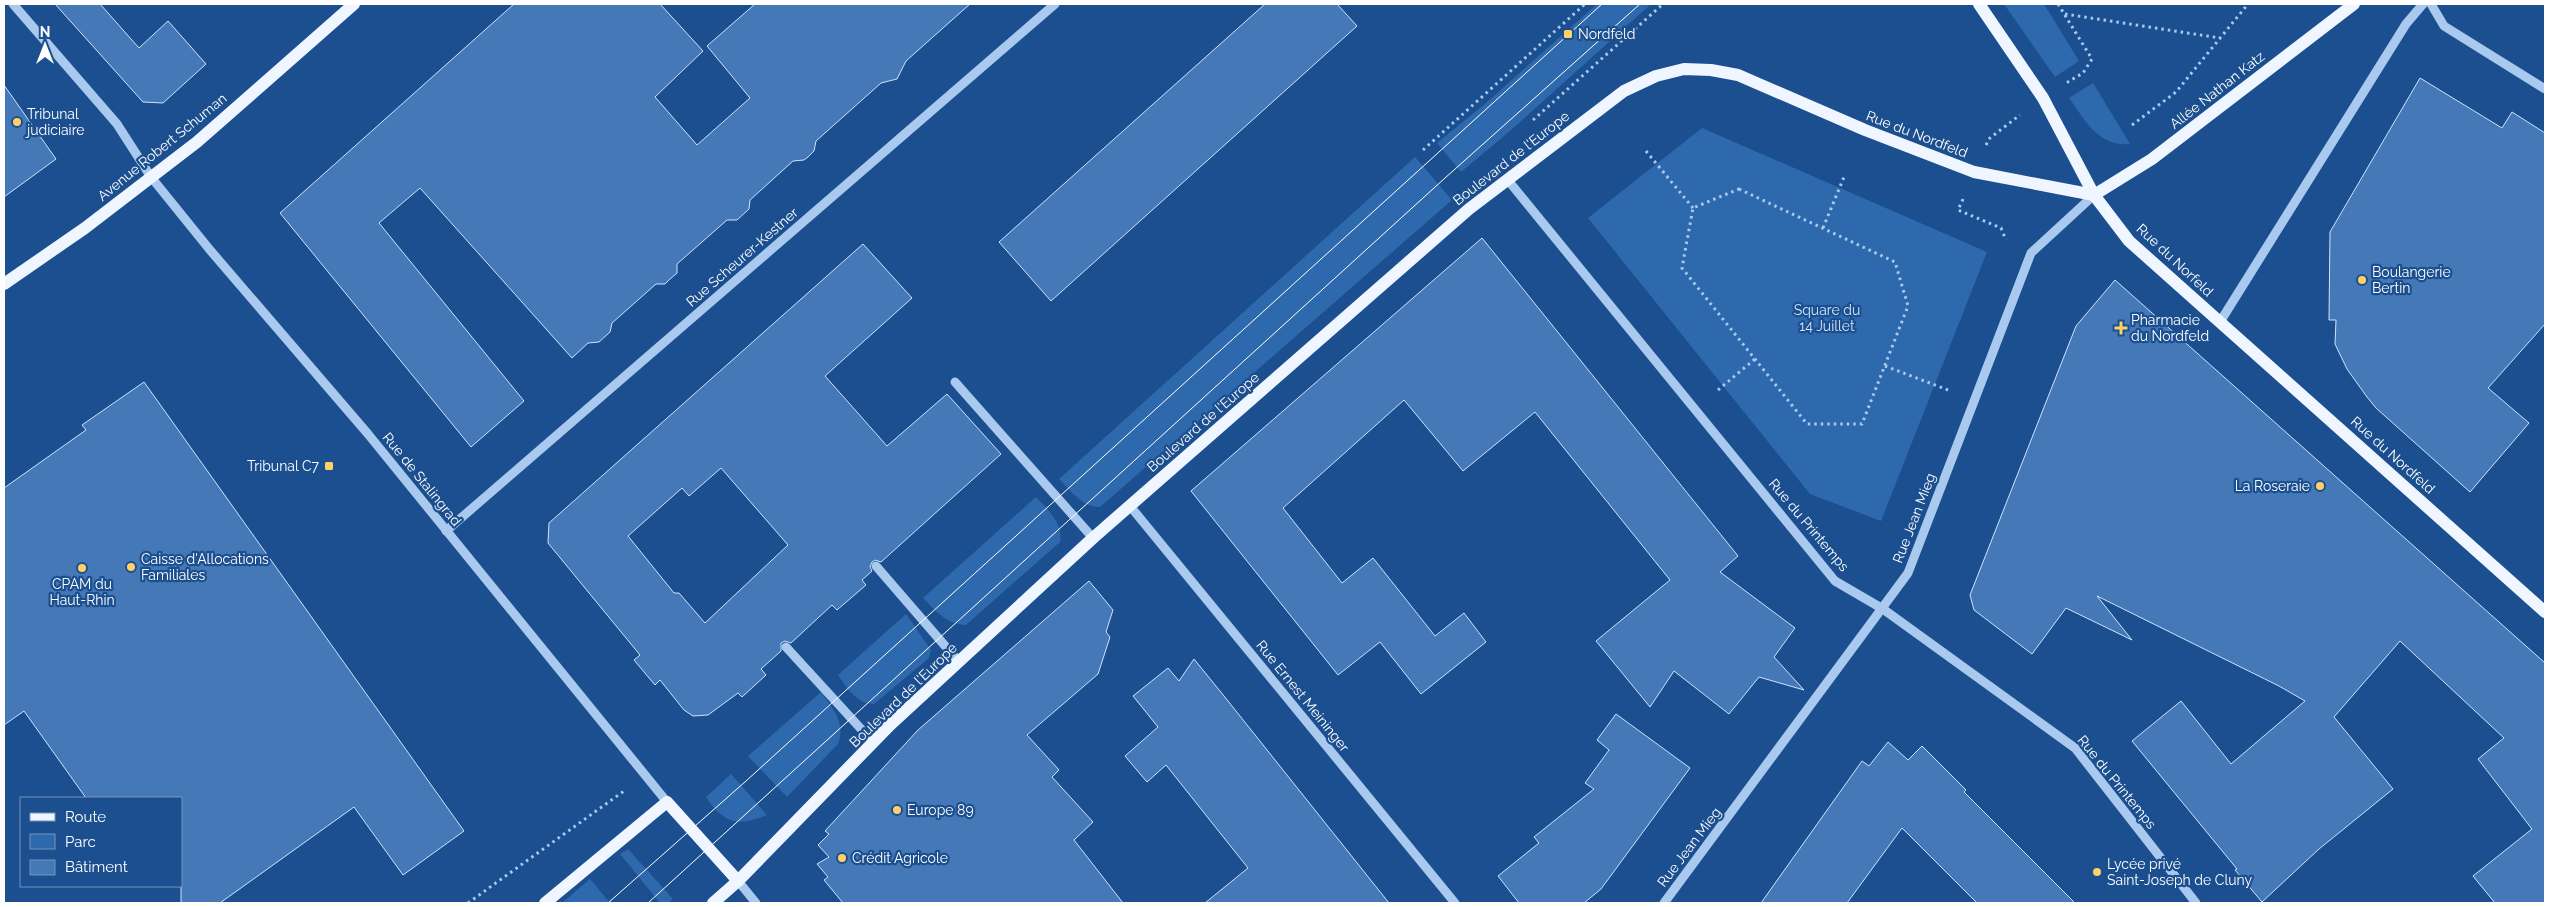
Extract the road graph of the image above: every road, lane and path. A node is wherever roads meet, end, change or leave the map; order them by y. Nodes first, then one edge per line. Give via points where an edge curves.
1 (13, 4) edge
2 (354, 4) edge
3 (1055, 4) edge
4 (1585, 4) edge
5 (1662, 4) edge
6 (1979, 4) edge
7 (2058, 4) edge
8 (2248, 4) edge
9 (2354, 4) edge
10 (2423, 4) edge
11 (2431, 4) edge
12 (2064, 14) junction
13 (2220, 38) junction
14 (1738, 75) joint
15 (2545, 89) edge
16 (2042, 98) junction
17 (1530, 123) dead end
18 (2132, 125) dead end
19 (1423, 150) dead end
20 (1646, 151) dead end
21 (1974, 172) junction
22 (151, 177) junction
23 (1844, 177) dead end
24 (1507, 179) junction
25 (2094, 195) junction
26 (1693, 208) junction
27 (1823, 228) junction
28 (2009, 246) dead end
29 (4, 284) edge
30 (2220, 322) junction
31 (1755, 360) junction
32 (1885, 366) junction
33 (955, 382) dead end
34 (1718, 390) dead end
35 (1954, 392) dead end
36 (1130, 506) junction
37 (446, 531) junction
38 (1093, 538) junction
39 (876, 566) dead end
40 (1883, 609) junction
41 (2545, 612) edge
42 (786, 647) dead end
43 (958, 662) junction
44 (873, 742) junction
45 (645, 776) junction
46 (667, 802) junction
47 (738, 882) junction
48 (468, 903) edge
49 (545, 903) edge
50 (713, 903) edge
51 (756, 903) edge
52 (1455, 903) edge
53 (1664, 903) edge
54 (2196, 903) edge

1 - 22 street, Rue de Stalingrad via 117,124
2 - 22 main road, Avenue Robert Schuman via 197,142
3 - 37 street, Rue Scheurer-Kestner
4 - 19 path
5 - 17 path
6 - 16 main road, Rue du Norfeld
7 - 12 path
8 - 13 path
9 - 25 main road, Allée Nathan Katz via 2152,159
10 - 30 street via 2406,24
11 - 15 street via 2444,26
12 - 13 path
12 - 16 path via 2092,58 2083,73
13 - 18 path via 2176,92
14 - 21 main road, Rue du Nordfeld via 1865,130
14 - 24 main road, Boulevard de l'Europe via 1684,69 1656,76 1624,91
16 - 21 path via 1990,138
16 - 25 main road, Rue du Norfeld
20 - 26 path
21 - 25 main road, Rue du Nordfeld
21 - 28 path via 1958,210 2001,228
22 - 29 main road, Avenue Robert Schuman
22 - 37 street, Rue de Stalingrad
23 - 27 path
24 - 36 main road, Boulevard de l'Europe via 1461,215
24 - 40 street, Rue du Printemps via 1835,580
25 - 30 main road, Rue du Norfeld via 2129,241
25 - 40 street, Rue Jean Mieg via 2032,253 1908,573
26 - 27 path via 1739,189
26 - 31 path via 1682,268
27 - 32 path via 1895,262 1908,306
30 - 41 main road, Rue du Nordfeld
31 - 32 path via 1807,424 1862,424
31 - 34 path
32 - 35 path
33 - 38 street
36 - 38 main road, Boulevard de l'Europe
36 - 52 street, Rue Ernest Meininger
37 - 45 street, Rue de Stalingrad
38 - 43 main road, Boulevard de l'Europe
39 - 43 street
40 - 53 street, Rue Jean Mieg
40 - 54 street, Rue du Printemps via 2075,748
42 - 44 street
43 - 44 main road, Boulevard de l'Europe
44 - 47 main road, Boulevard de l'Europe
45 - 46 street, Rue de Stalingrad
45 - 48 path
46 - 47 main road
46 - 49 main road
47 - 50 main road, Boulevard de l'Europe
47 - 51 street

